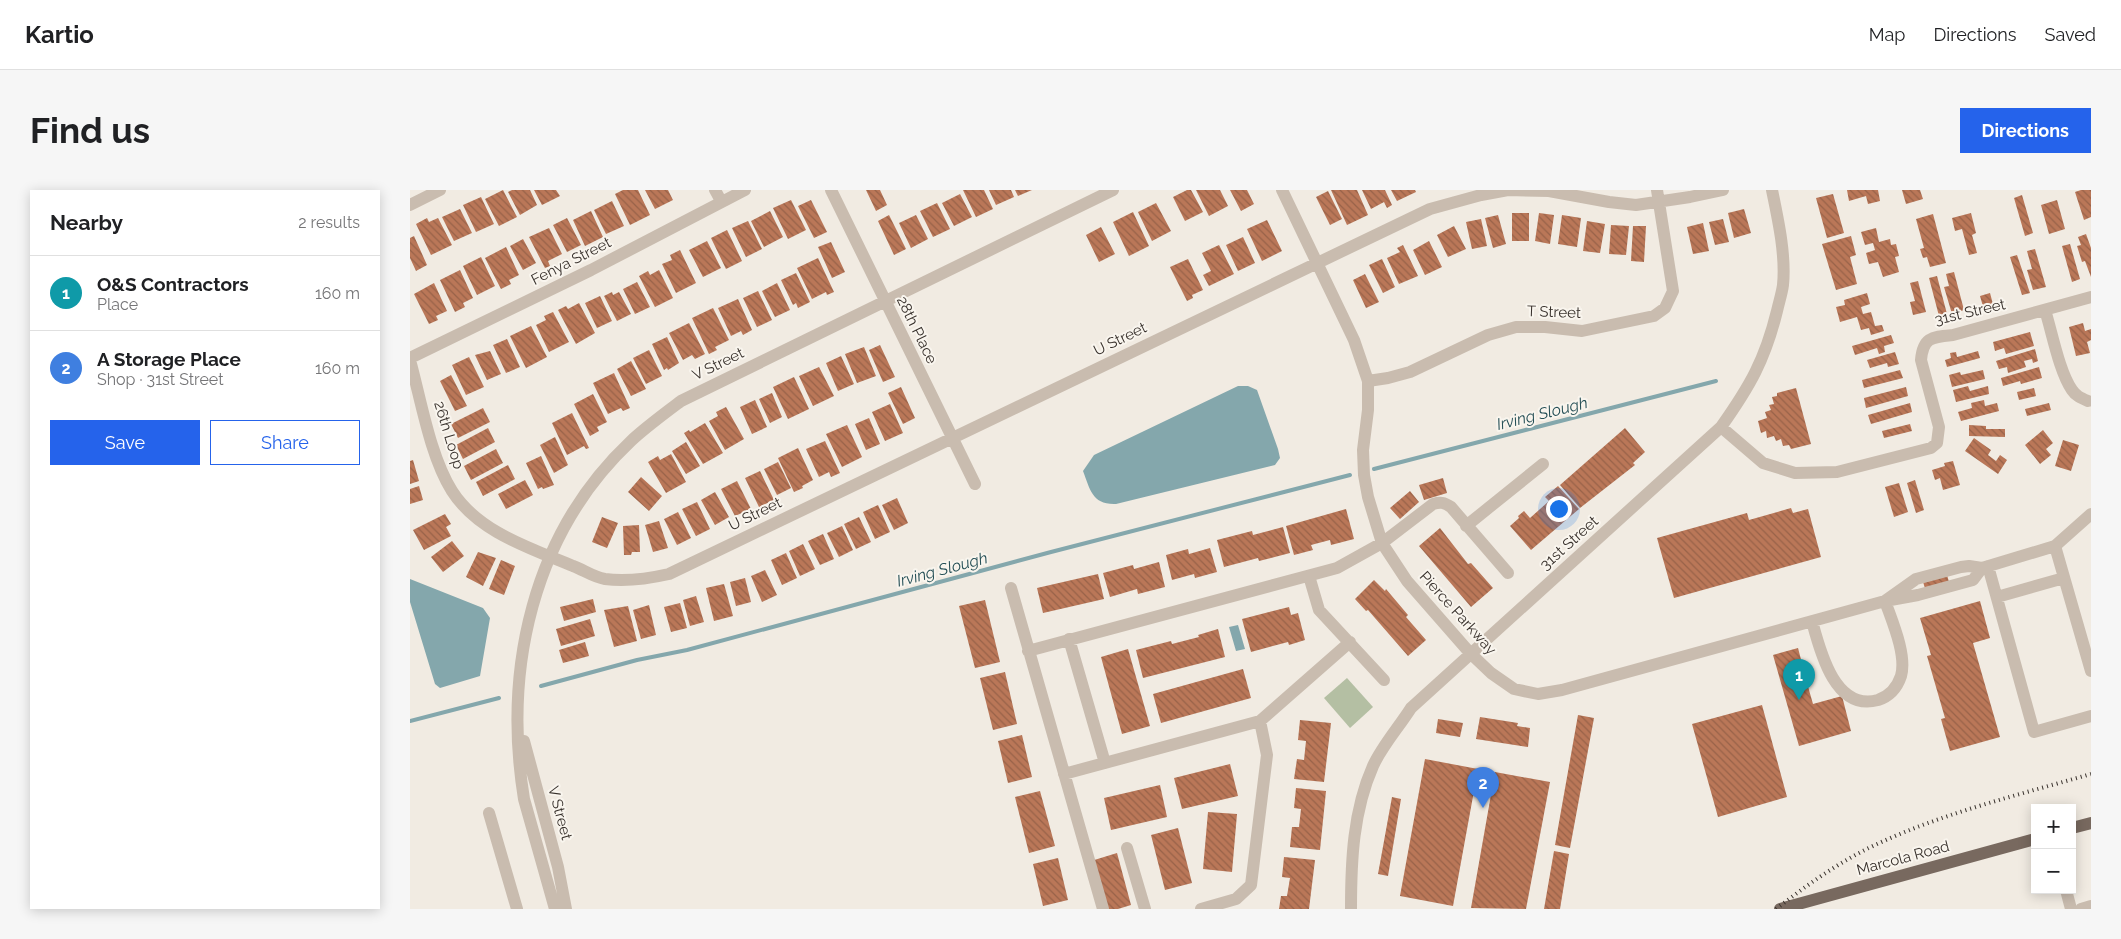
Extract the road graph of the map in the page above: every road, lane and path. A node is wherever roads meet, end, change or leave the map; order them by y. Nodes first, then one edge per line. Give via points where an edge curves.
1 (440, 190) edge
2 (745, 190) edge
3 (832, 190) edge
4 (1113, 190) edge
5 (1282, 190) edge
6 (1723, 190) edge
7 (1772, 190) edge
8 (718, 196) edge
9 (1658, 196) edge
10 (410, 205) edge
11 (1318, 262) junction
12 (2091, 297) edge
13 (884, 301) junction
14 (2045, 310) junction
15 (410, 359) edge
16 (1368, 381) junction
17 (2088, 401) dead end
18 (1721, 427) junction
19 (952, 438) junction
20 (1544, 464) dead end
21 (975, 484) dead end
22 (2091, 514) edge
23 (1466, 526) junction
24 (1382, 542) junction
25 (2055, 546) junction
26 (549, 557) junction
27 (1985, 567) junction
28 (1508, 573) dead end
29 (1309, 576) junction
30 (2064, 578) junction
31 (1011, 588) dead end
32 (1997, 597) junction
33 (1885, 601) junction
34 (1812, 621) junction
35 (1069, 639) junction
36 (1350, 642) junction
37 (1028, 651) junction
38 (1470, 653) junction
39 (2091, 672) edge
40 (1384, 680) dead end
41 (2091, 716) edge
42 (1260, 721) junction
43 (519, 727) junction
44 (1105, 762) junction
45 (1064, 774) junction
46 (489, 813) dead end
47 (2091, 823) edge
48 (2076, 827) edge
49 (2031, 839) edge
50 (1127, 848) dead end
51 (2067, 894) edge
52 (2091, 906) edge
53 (517, 909) edge
54 (555, 909) edge
55 (566, 909) edge
56 (1103, 909) edge
57 (1145, 909) edge
58 (1201, 909) edge
59 (1351, 909) edge
60 (1780, 909) edge
61 (2071, 909) edge
62 (2081, 909) edge

1 - 10 street
2 - 8 street, Fenya Street
3 - 13 street, 28th Place
4 - 13 street, V Street
5 - 11 street, Pierce Parkway
6 - 9 street, U Street via 1690,198
7 - 18 street, 31st Street via 1781,230 1783,285 1759,367
8 - 15 street, Fenya Street via 591,270
9 - 11 street, U Street via 1636,205 1549,191 1495,192 1430,209
9 - 16 street, T Street via 1673,291 1665,308 1654,316 1582,331 1516,327 1488,335 1410,372
11 - 16 street, Pierce Parkway via 1354,340
11 - 19 street, U Street
12 - 14 street, 31st Street
13 - 19 street, 28th Place
13 - 26 street, V Street via 681,401 631,441 602,472
14 - 17 street via 2066,379 2072,391
14 - 18 street, 31st Street via 1953,335 1933,337 1925,342 1920,360 1939,427 1937,443 1931,448 1837,472 1795,473 1763,463
15 - 26 street, 26th Loop via 436,457 452,492 472,515 491,529
16 - 24 street, Pierce Parkway via 1364,475
18 - 38 street, 31st Street
19 - 21 street, 28th Place
19 - 26 street, U Street via 669,574 641,580 603,579
20 - 23 street
22 - 25 street, Pierce Parkway
23 - 24 street via 1451,507 1439,502
23 - 28 street
24 - 29 street via 1337,568
24 - 38 street, Pierce Parkway via 1407,581
25 - 27 street, Pierce Parkway
25 - 30 street
26 - 43 street, V Street via 536,592 520,662
27 - 32 street
27 - 33 street, Pierce Parkway via 1972,580
29 - 35 street
29 - 36 street via 1319,610
30 - 32 street
30 - 39 street
31 - 37 street
32 - 41 street via 2034,732
33 - 34 street, Pierce Parkway
33 - 34 street via 1902,659 1901,675 1887,697 1872,702 1860,701 1839,686 1822,655
34 - 38 street, Pierce Parkway via 1538,694 1504,684
35 - 37 street
35 - 44 street
36 - 40 street
36 - 42 street
37 - 45 street
38 - 59 street, 31st Street via 1411,708 1374,766 1357,819 1351,867
42 - 44 street
42 - 58 street via 1267,755 1251,885 1236,899
43 - 54 street, V Street via 518,749 524,800
43 - 55 street, V Street via 558,867
44 - 45 street
45 - 56 street
46 - 53 street
47 - 48 main road
49 - 60 main road, Marcola Road
50 - 57 street
51 - 61 street
52 - 62 street

